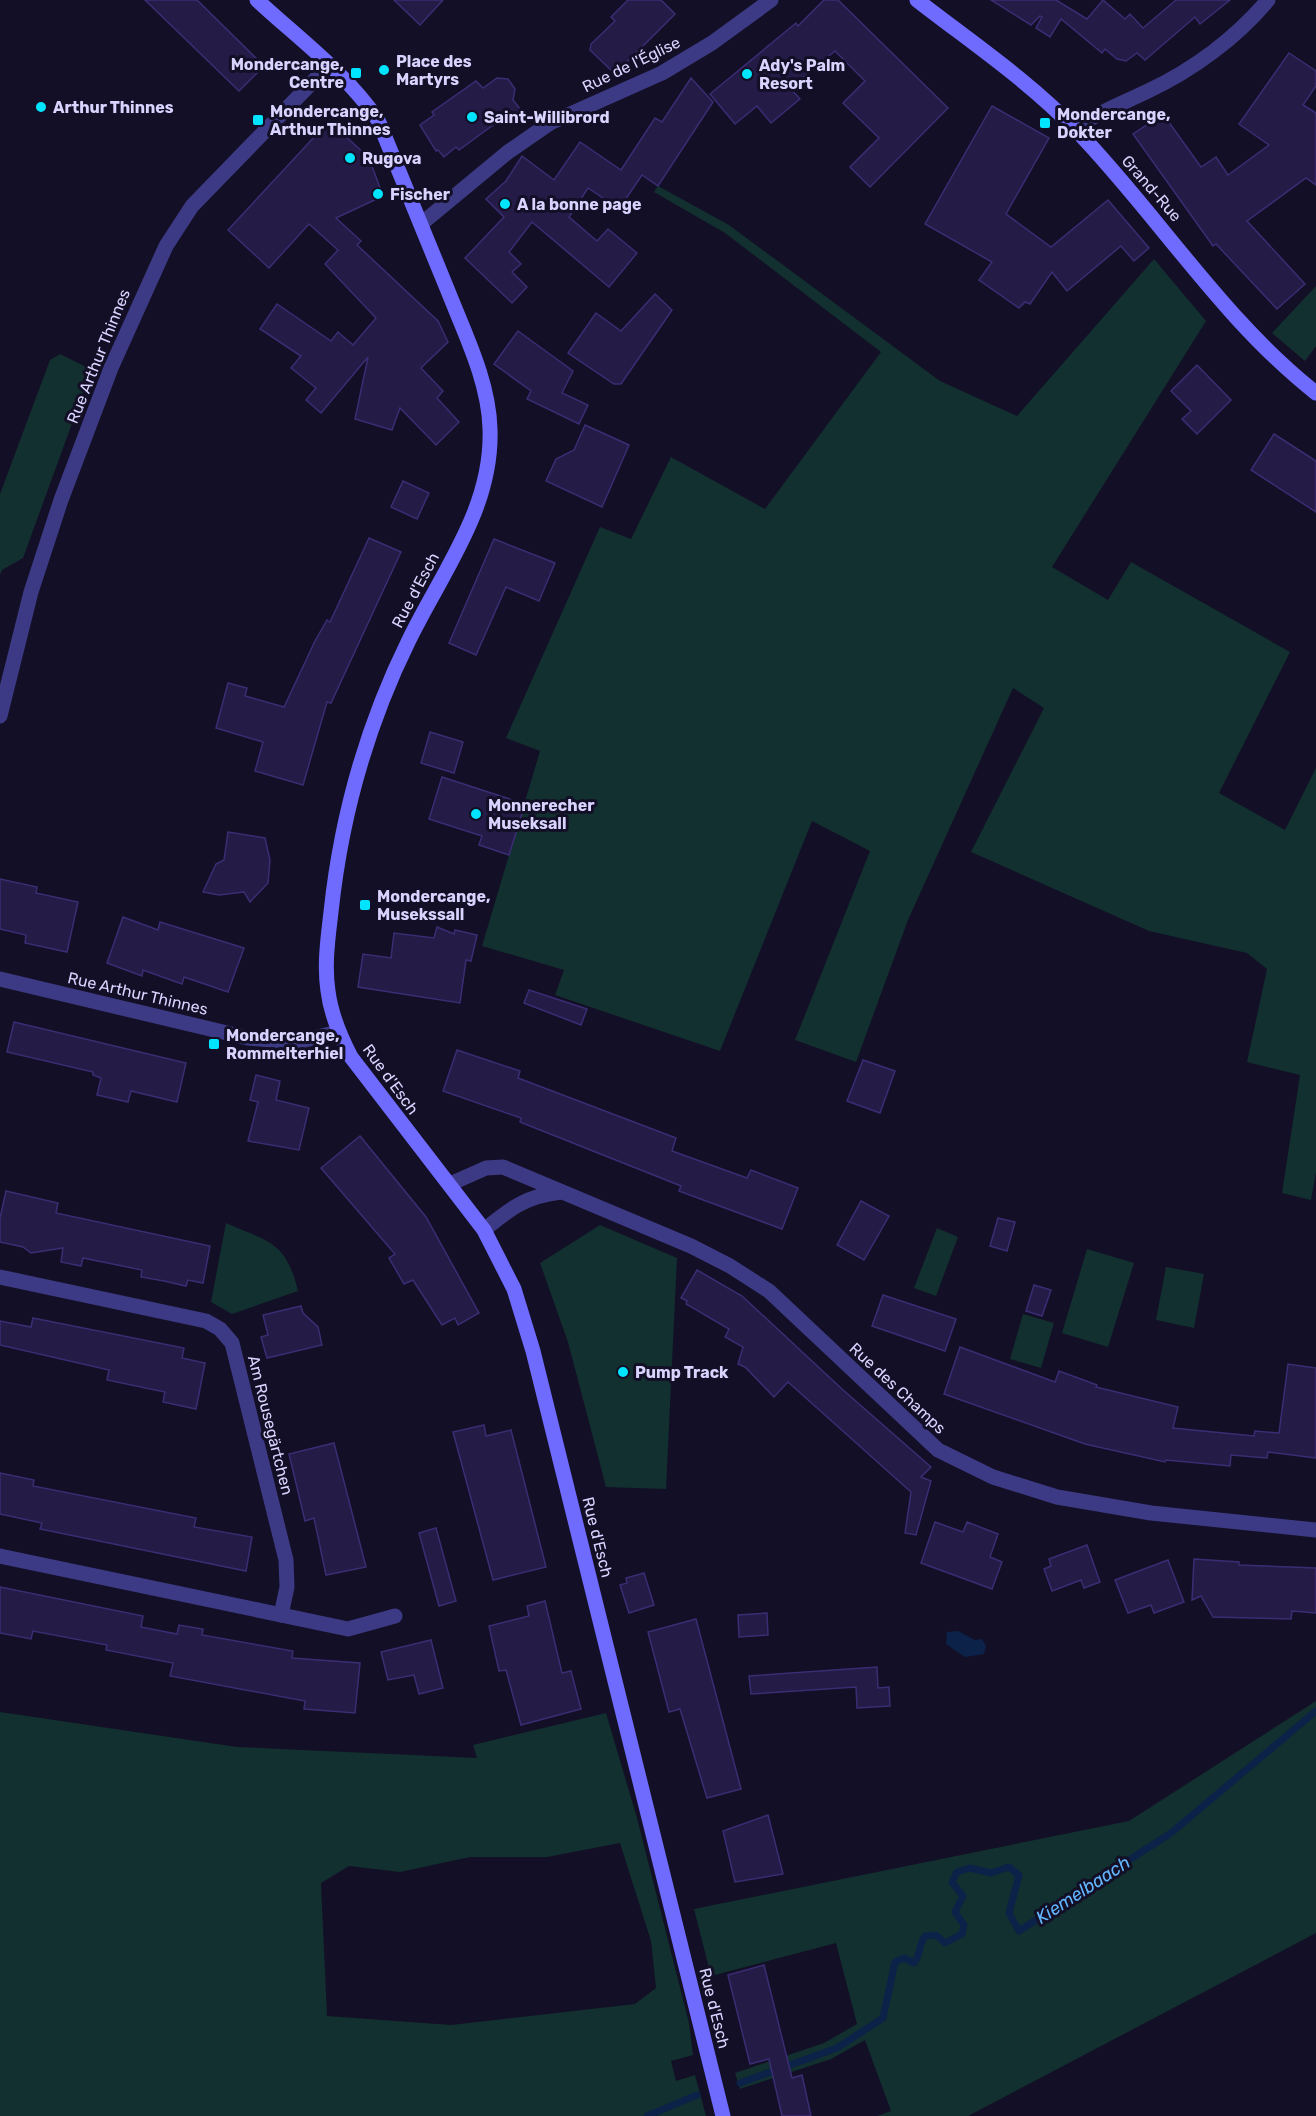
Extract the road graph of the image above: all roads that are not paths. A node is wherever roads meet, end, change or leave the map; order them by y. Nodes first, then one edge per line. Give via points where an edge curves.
1 (258, 0) edge
2 (771, 0) edge
3 (917, 0) edge
4 (1268, 0) edge
5 (329, 65) junction
6 (1074, 128) junction
7 (421, 224) junction
8 (1316, 393) edge
9 (0, 716) edge
10 (0, 979) edge
11 (338, 1032) junction
12 (450, 1184) junction
13 (564, 1191) junction
14 (484, 1230) junction
15 (0, 1277) edge
16 (1316, 1530) edge
17 (0, 1556) edge
18 (281, 1615) junction
19 (395, 1616) dead end
20 (723, 2116) edge

1 - 5 main road, Rue d'Esch
2 - 7 street, Rue de l'Église via 662,73 550,123 508,152
3 - 6 main road, Grand-Rue via 1024,83
4 - 6 street via 1195,66
5 - 7 main road, Rue d'Esch via 378,120
5 - 9 street, Rue Arthur Thinnes via 192,206 166,246 111,368 62,500 31,592
6 - 8 main road, Grand-Rue via 1228,310
7 - 11 main road, Rue d'Esch via 482,385 490,428 487,472 475,514 380,705 358,771 342,837 326,951 327,990
10 - 11 street, Rue Arthur Thinnes via 248,1038 297,1042
11 - 12 main road, Rue d'Esch via 351,1057
12 - 13 street, Rue des Champs via 486,1168 503,1167
12 - 14 main road, Rue d'Esch
13 - 14 street via 537,1195 515,1205
13 - 16 street, Rue des Champs via 691,1246 769,1291 938,1450 993,1478 1057,1497 1151,1513
14 - 20 main road, Rue d'Esch via 514,1289 533,1351
15 - 18 street, Am Rousegärtchen via 206,1321 231,1343 286,1560 287,1587
17 - 18 street
18 - 19 street via 348,1629

